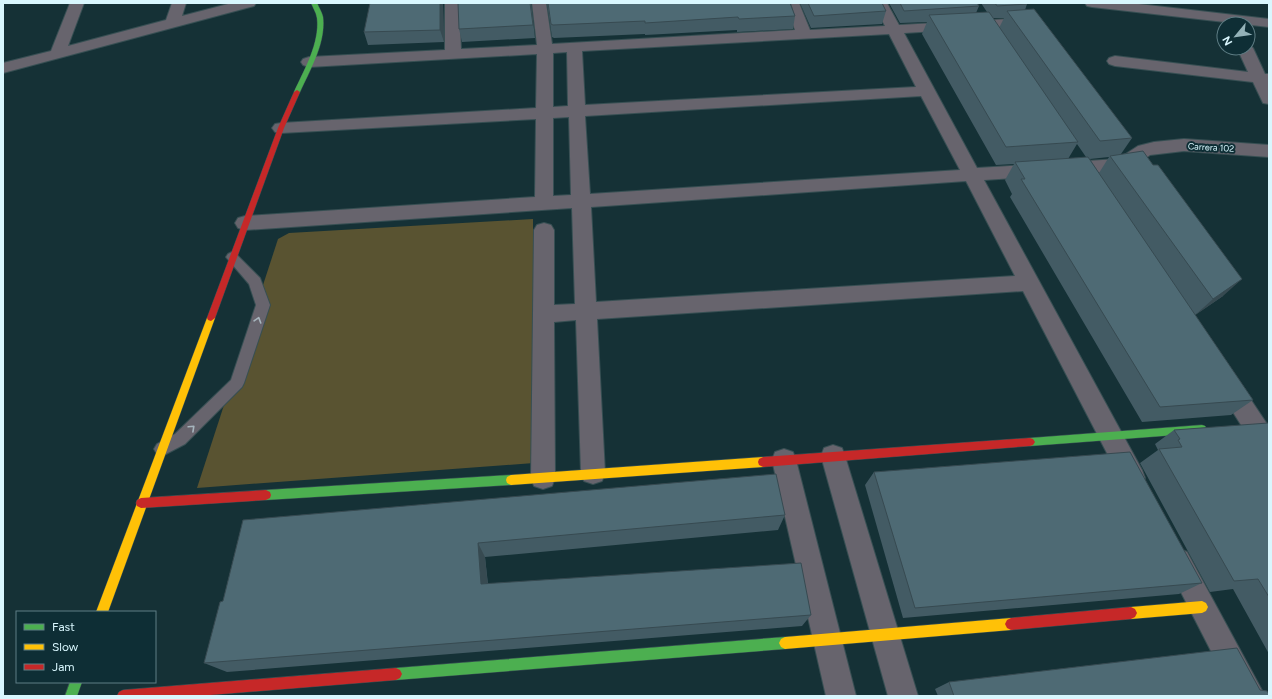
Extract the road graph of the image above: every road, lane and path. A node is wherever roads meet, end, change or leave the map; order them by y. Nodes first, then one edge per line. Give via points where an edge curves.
1 (77, 3) edge
2 (179, 3) edge
3 (249, 3) edge
4 (314, 3) edge
5 (452, 3) edge
6 (538, 3) edge
7 (792, 3) edge
8 (880, 3) edge
9 (1092, 3) edge
10 (1223, 3) edge
11 (976, 8) edge
12 (1229, 16) edge
13 (1216, 20) edge
14 (1028, 22) edge
15 (173, 23) junction
16 (1256, 23) edge
17 (1269, 24) edge
18 (987, 25) junction
19 (894, 30) junction
20 (804, 34) junction
21 (1000, 44) edge
22 (574, 47) junction
23 (545, 48) junction
24 (453, 53) junction
25 (57, 54) junction
26 (1250, 56) edge
27 (1115, 61) dead end
28 (309, 62) junction
29 (3, 68) edge
30 (1264, 79) edge
31 (927, 91) junction
32 (1269, 99) edge
33 (577, 111) junction
34 (544, 113) junction
35 (281, 128) junction
36 (1070, 148) edge
37 (1269, 151) edge
38 (972, 175) junction
39 (1088, 175) junction
40 (581, 201) junction
41 (544, 203) junction
42 (245, 223) junction
43 (544, 230) dead end
44 (232, 257) junction
45 (1029, 283) junction
46 (586, 312) junction
47 (544, 314) junction
48 (1216, 366) edge
49 (1257, 425) edge
50 (1210, 429) edge
51 (1111, 436) junction
52 (1269, 446) edge
53 (160, 450) junction
54 (833, 456) junction
55 (784, 460) junction
56 (593, 473) junction
57 (543, 478) junction
58 (1144, 497) edge
59 (141, 504) junction
60 (1169, 546) edge
61 (1202, 607) junction
62 (102, 611) edge
63 (885, 635) junction
64 (827, 640) junction
65 (76, 683) edge
66 (71, 696) edge
67 (123, 696) edge
68 (841, 696) edge
69 (903, 696) edge
70 (1250, 696) edge

1 - 25 street
2 - 15 street
3 - 15 street
4 - 28 street via 320,17 319,33
5 - 24 street
6 - 23 street
7 - 20 street
8 - 19 street
9 - 13 street
10 - 12 street
11 - 18 street
14 - 18 street
15 - 25 street
16 - 17 street
18 - 19 street
18 - 21 street
19 - 20 street
19 - 31 street
20 - 22 street
22 - 23 street
22 - 33 street
23 - 24 street
23 - 34 street
24 - 28 street
25 - 29 street
26 - 30 street
27 - 30 street
28 - 35 street
30 - 32 street
31 - 33 street
31 - 38 street
33 - 34 street
33 - 40 street
34 - 35 street
34 - 41 street
35 - 42 street
36 - 39 street
37 - 39 street, Carrera 102 via 1184,145 1154,148 1144,150 1121,165
38 - 39 street, Carrera 102
38 - 40 street, Carrera 102
38 - 45 street
40 - 41 street, Carrera 102
40 - 46 street
41 - 42 street, Carrera 102
42 - 44 street
43 - 47 street
44 - 53 street
53 -> 44 lane via 180,439 237,383 263,305 255,282
45 - 46 street
45 - 51 street
46 - 47 street
46 - 56 street
47 - 57 street
48 - 49 street
49 - 52 street
50 - 51 street
51 - 54 street
51 - 58 street
53 - 59 street
54 - 55 street
54 - 63 street
55 - 56 street
55 - 64 street
56 - 57 street
57 - 59 street
59 - 62 street
60 - 61 street
61 - 63 street
61 - 70 street
63 - 64 street
63 - 69 street
64 - 67 street
64 - 68 street
65 - 66 street

